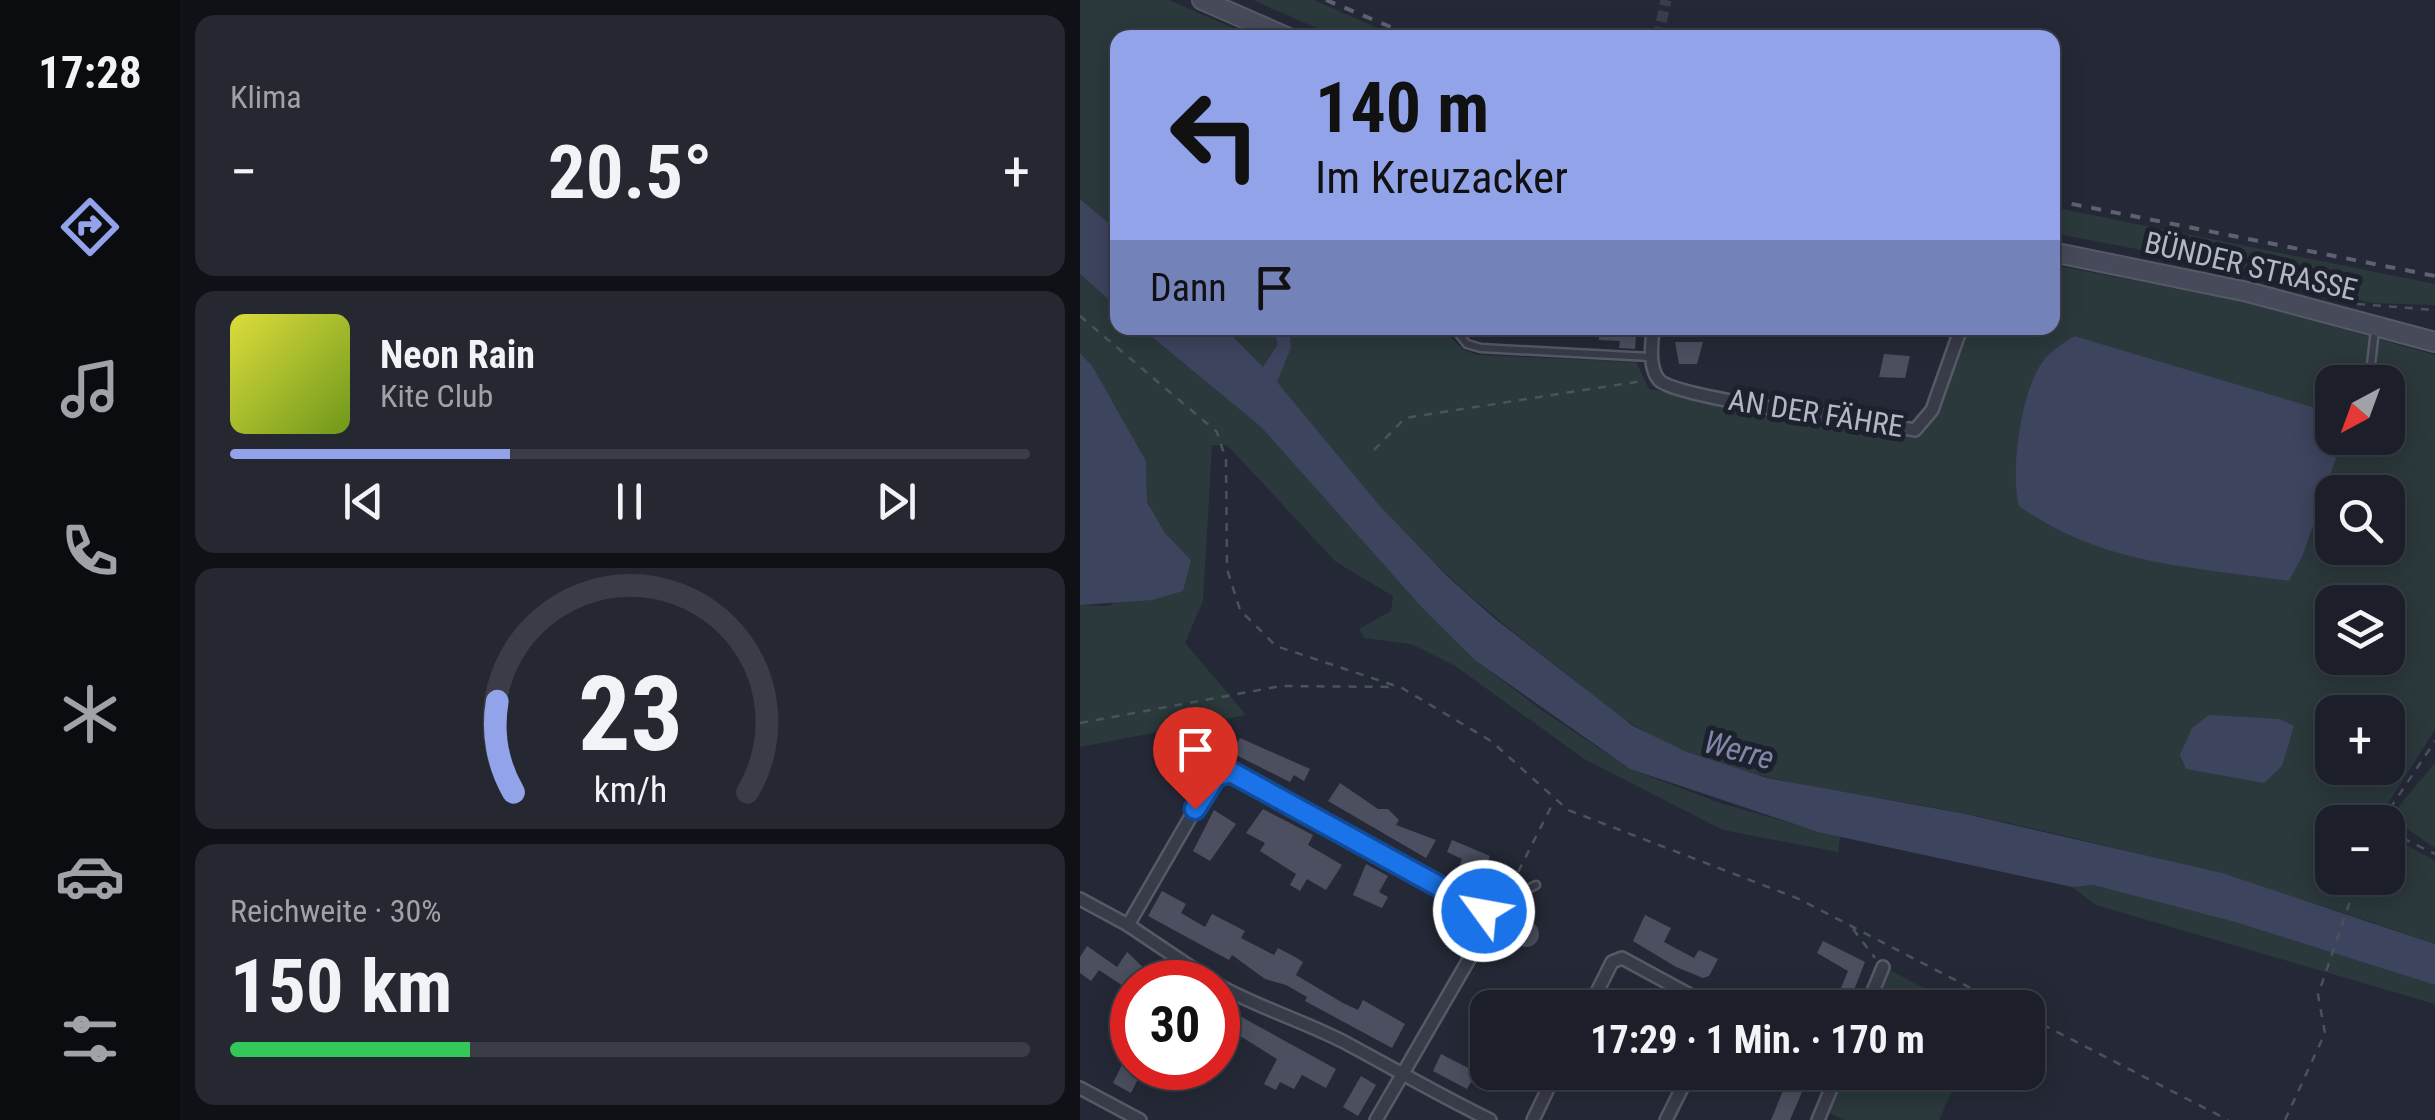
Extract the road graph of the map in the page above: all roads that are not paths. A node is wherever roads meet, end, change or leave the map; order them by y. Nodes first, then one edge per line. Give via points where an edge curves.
1 (1202, 0) edge
2 (1271, 30) edge
3 (2060, 254) edge
4 (2376, 324) junction
5 (1459, 335) edge
6 (1652, 335) edge
7 (1959, 335) edge
8 (2435, 342) edge
9 (1652, 357) junction
10 (2371, 365) edge
11 (1536, 885) dead end
12 (1080, 899) edge
13 (1487, 918) junction
14 (1128, 925) junction
15 (1180, 960) edge
16 (1883, 967) road end
17 (1598, 990) edge
18 (1681, 990) edge
19 (1873, 990) edge
20 (1240, 998) edge
21 (1401, 1078) junction
22 (1080, 1088) edge
23 (1547, 1090) edge
24 (1681, 1090) edge
25 (1830, 1090) edge
26 (1140, 1120) edge
27 (1376, 1120) edge
28 (1490, 1120) edge
29 (1532, 1120) edge
30 (1666, 1120) edge
31 (1818, 1120) edge

1 - 2 main road
3 - 4 main road, BÜNDER STRASSE
4 - 8 main road, BÜNDER STRASSE
4 - 10 lane
5 - 9 lane via 1481,348
6 - 9 street
7 - 9 street, AN DER FÄHRE via 1932,410 1915,430 1703,395 1658,379
11 - 13 lane via 1503,901
12 - 14 street
13 - 14 street via 1480,906 1226,772 1212,780
13 - 21 street
14 - 15 street
16 - 19 street
17 - 18 street via 1612,962 1622,958
20 - 21 street via 1344,1042
21 - 27 street
21 - 28 street
22 - 26 street
23 - 29 street
24 - 30 street
25 - 31 street

